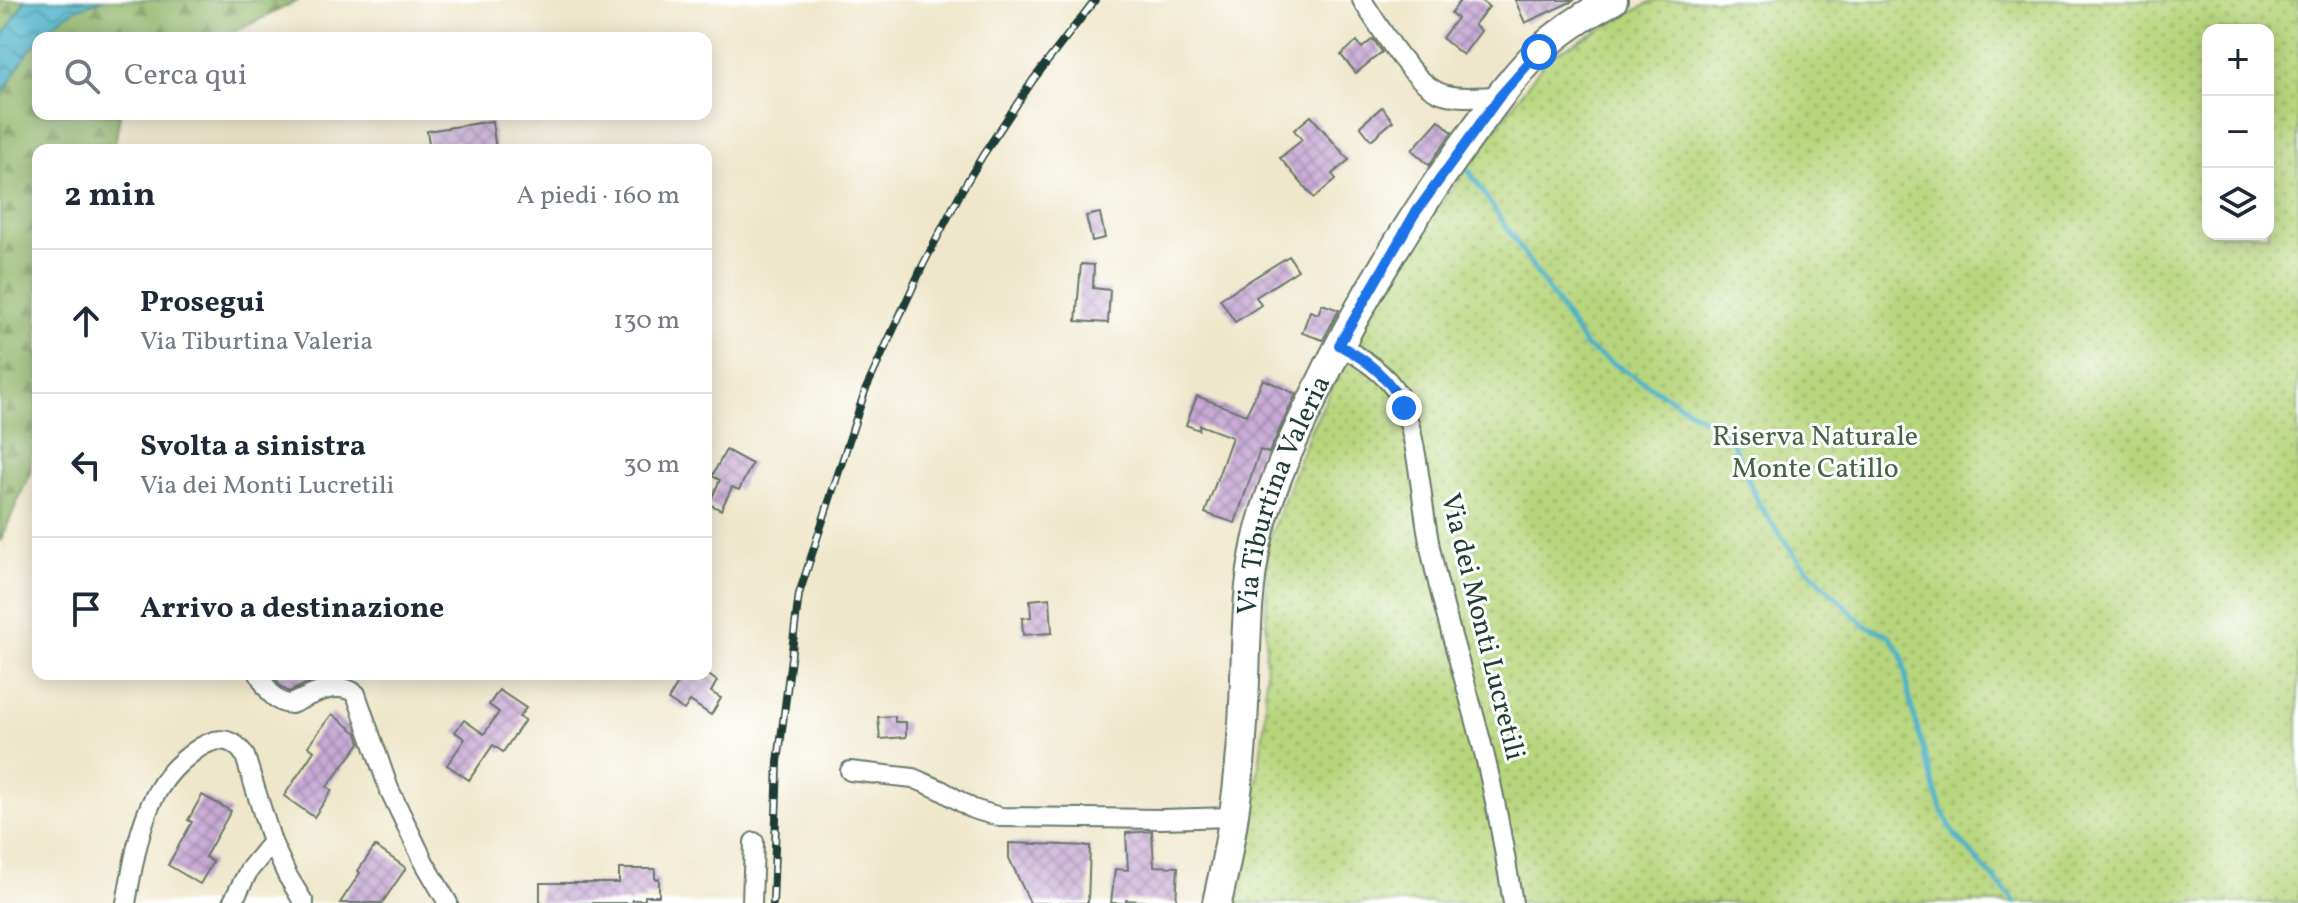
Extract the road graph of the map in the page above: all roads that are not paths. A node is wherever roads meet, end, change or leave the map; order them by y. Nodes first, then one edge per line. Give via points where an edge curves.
1 (1362, 0) edge
2 (1613, 0) edge
3 (1500, 96) junction
4 (1339, 345) junction
5 (263, 680) edge
6 (850, 771) dead end
7 (1233, 817) junction
8 (272, 842) junction
9 (754, 842) dead end
10 (126, 903) edge
11 (232, 903) edge
12 (304, 903) edge
13 (448, 903) edge
14 (752, 903) edge
15 (1217, 903) edge
16 (1513, 903) edge

1 - 3 street via 1428,86 1454,96
2 - 3 main road, Via Tiburtina Valeria via 1551,41
3 - 4 main road, Via Tiburtina Valeria via 1414,215
4 - 7 main road, Via Tiburtina Valeria via 1291,445 1257,540
4 - 16 street, Via dei Monti Lucretili via 1377,369 1404,408 1430,550 1487,766
5 - 13 street via 284,704 341,687 356,694 389,789
6 - 7 street via 913,778 1000,817
7 - 15 main road, Via Tiburtina Valeria
8 - 10 street via 242,751 225,740 211,742 182,761 150,801
8 - 11 street
8 - 12 street
9 - 14 street

